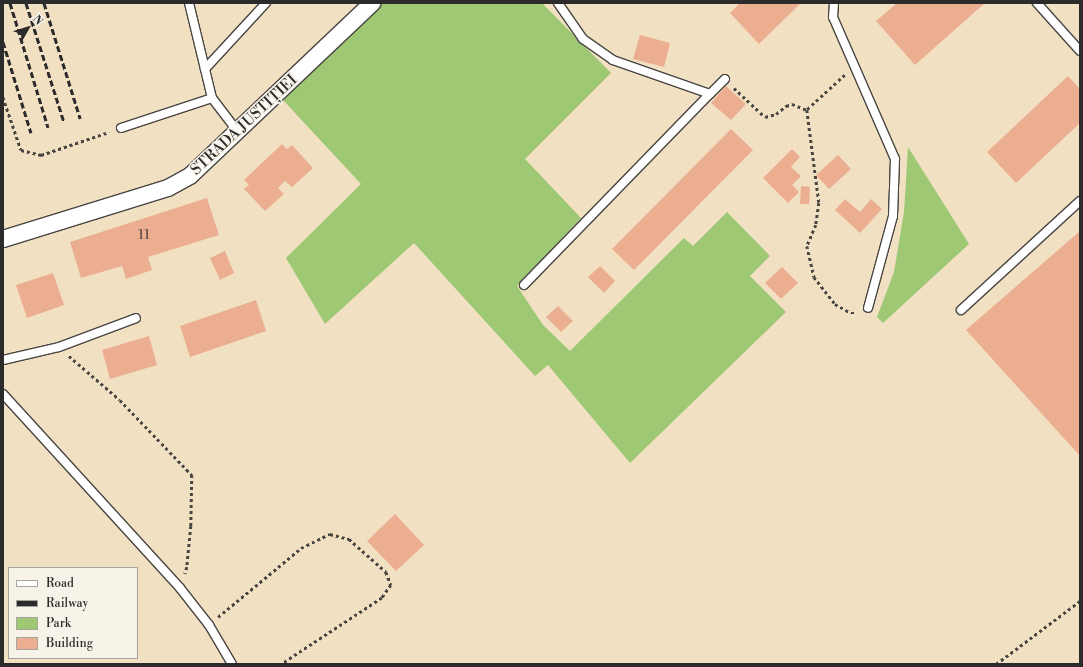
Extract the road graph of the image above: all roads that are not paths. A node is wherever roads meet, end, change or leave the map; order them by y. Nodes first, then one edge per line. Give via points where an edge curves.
1 (189, 3) edge
2 (266, 3) edge
3 (372, 3) edge
4 (558, 3) edge
5 (834, 3) edge
6 (1036, 3) edge
7 (1080, 52) edge
8 (205, 68) junction
9 (725, 79) road end
10 (710, 94) junction
11 (212, 98) junction
12 (121, 128) road end
13 (238, 132) junction
14 (1080, 201) edge
15 (3, 239) edge
16 (524, 285) dead end
17 (868, 308) road end
18 (961, 310) dead end
19 (136, 318) dead end
20 (3, 360) edge
21 (3, 394) edge
22 (232, 664) edge

1 - 8 lane
2 - 8 lane
3 - 13 street, STRADA JUSTIȚIEI
4 - 10 lane via 583,39 613,60
5 - 17 lane via 833,17 895,159 893,216
6 - 7 lane
8 - 11 lane
9 - 10 lane
10 - 16 lane
11 - 12 lane
11 - 13 lane
13 - 15 street, STRADA JUSTIȚIEI via 191,176 168,188
14 - 18 lane
19 - 20 lane via 60,347
21 - 22 lane via 180,588 209,625

